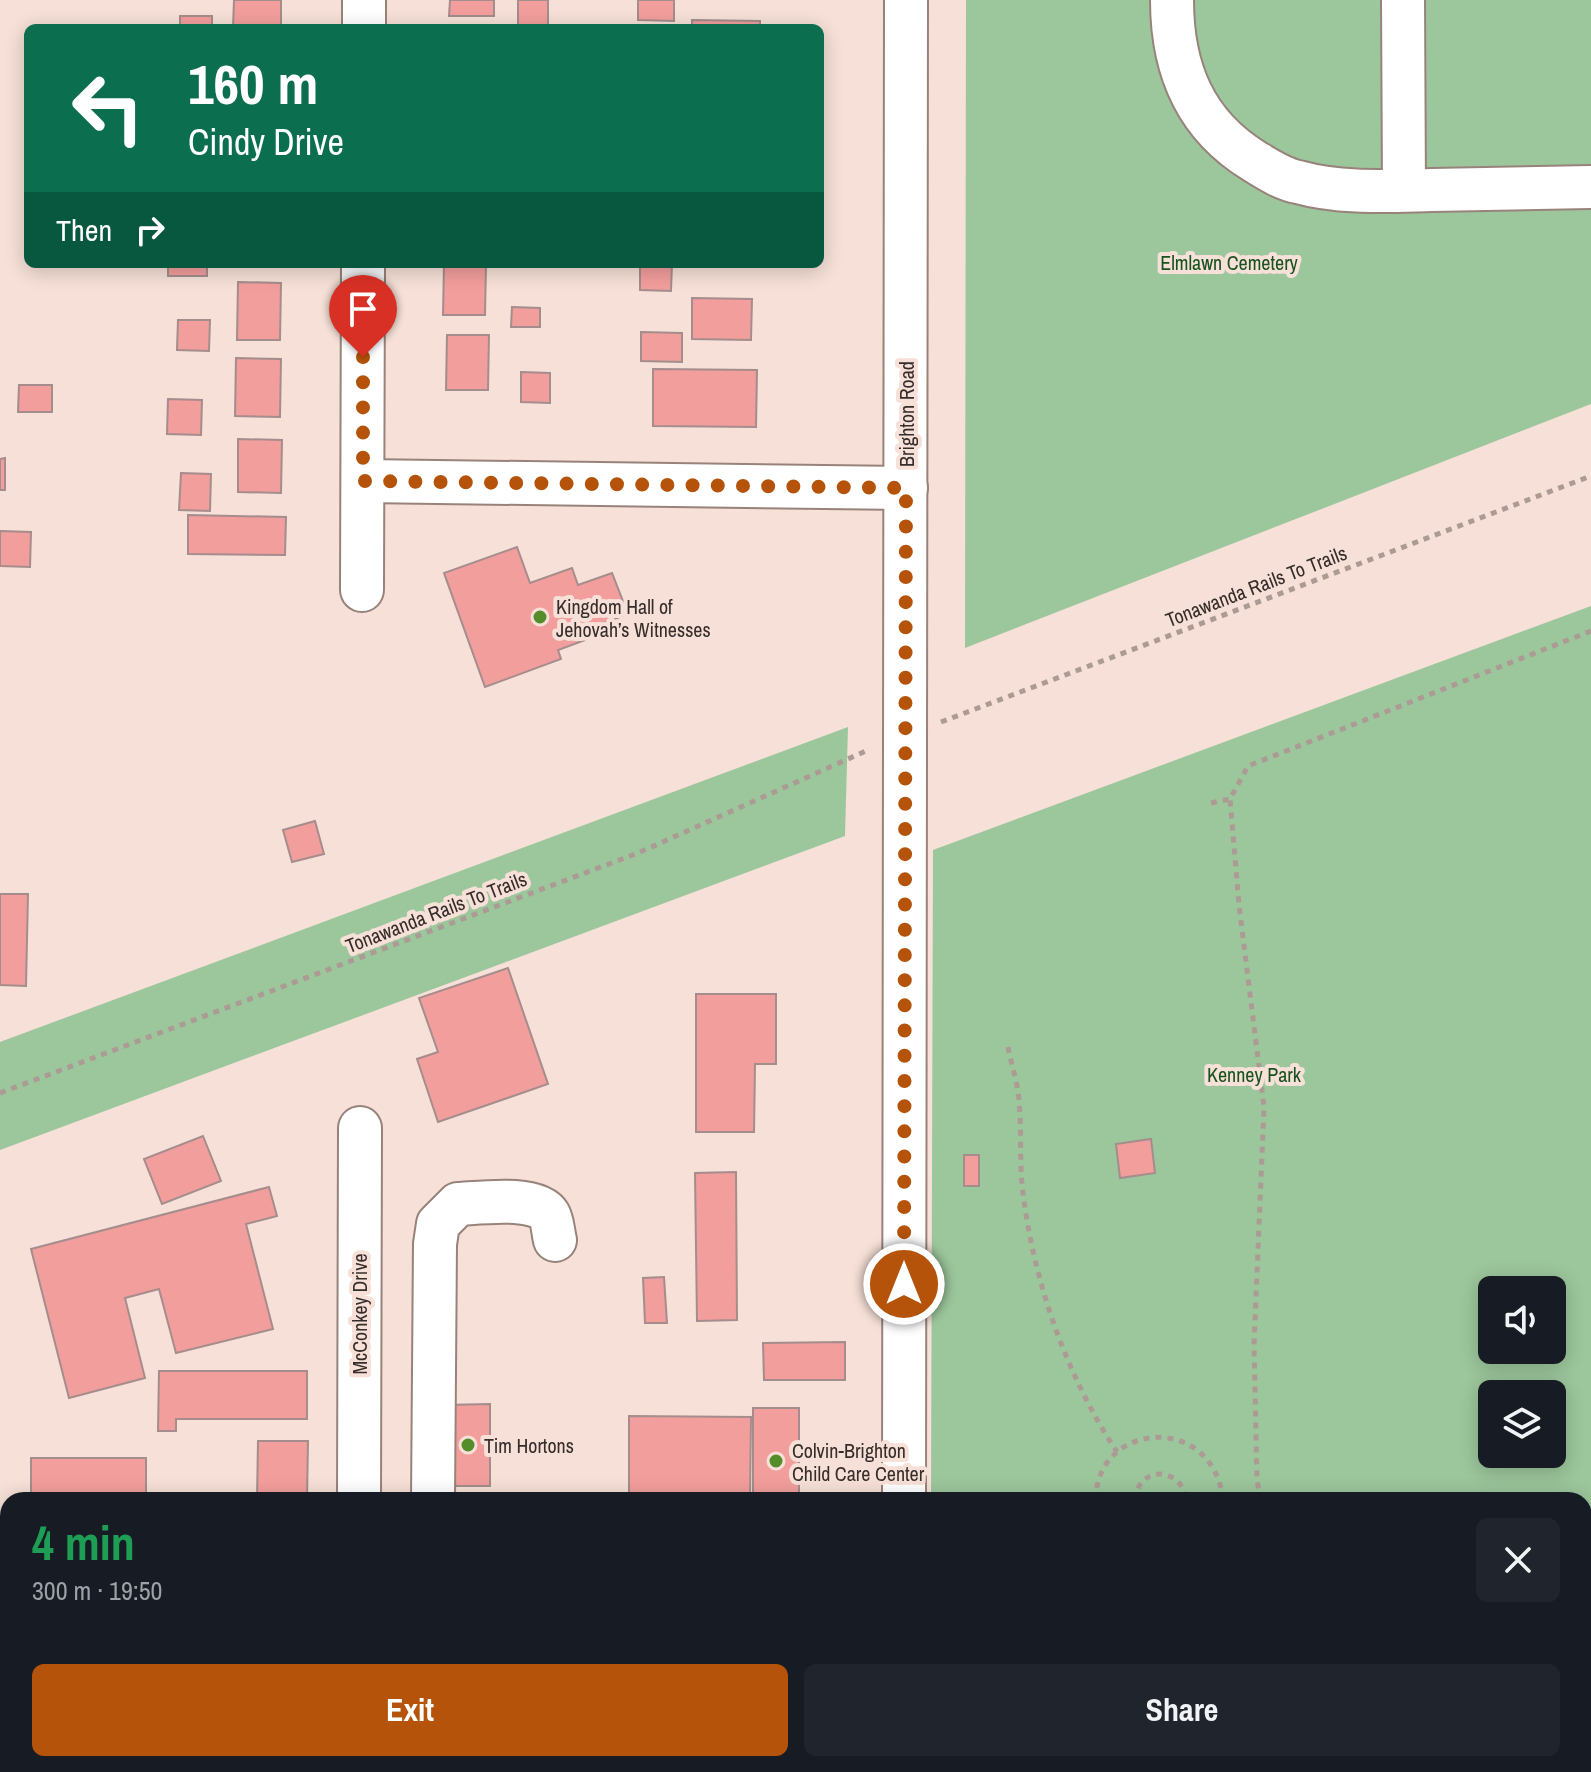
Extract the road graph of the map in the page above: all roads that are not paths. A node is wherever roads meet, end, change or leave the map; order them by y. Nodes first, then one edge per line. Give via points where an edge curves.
1 (364, 0) edge
2 (906, 0) edge
3 (1172, 0) edge
4 (1403, 0) edge
5 (364, 24) edge
6 (1591, 187) edge
7 (1404, 190) junction
8 (363, 268) edge
9 (363, 481) junction
10 (906, 488) junction
11 (362, 590) dead end
12 (360, 1128) dead end
13 (555, 1240) dead end
14 (359, 1492) edge
15 (433, 1492) edge
16 (904, 1492) edge

1 - 5 street
2 - 10 street, Brighton Road
3 - 7 street via 1186,87 1200,111 1242,153 1295,182
4 - 7 street
6 - 7 street
8 - 9 street
9 - 10 street
9 - 11 street
10 - 16 street, Brighton Road
12 - 14 street, McConkey Drive
13 - 15 street via 549,1215 522,1202 458,1204 438,1224

